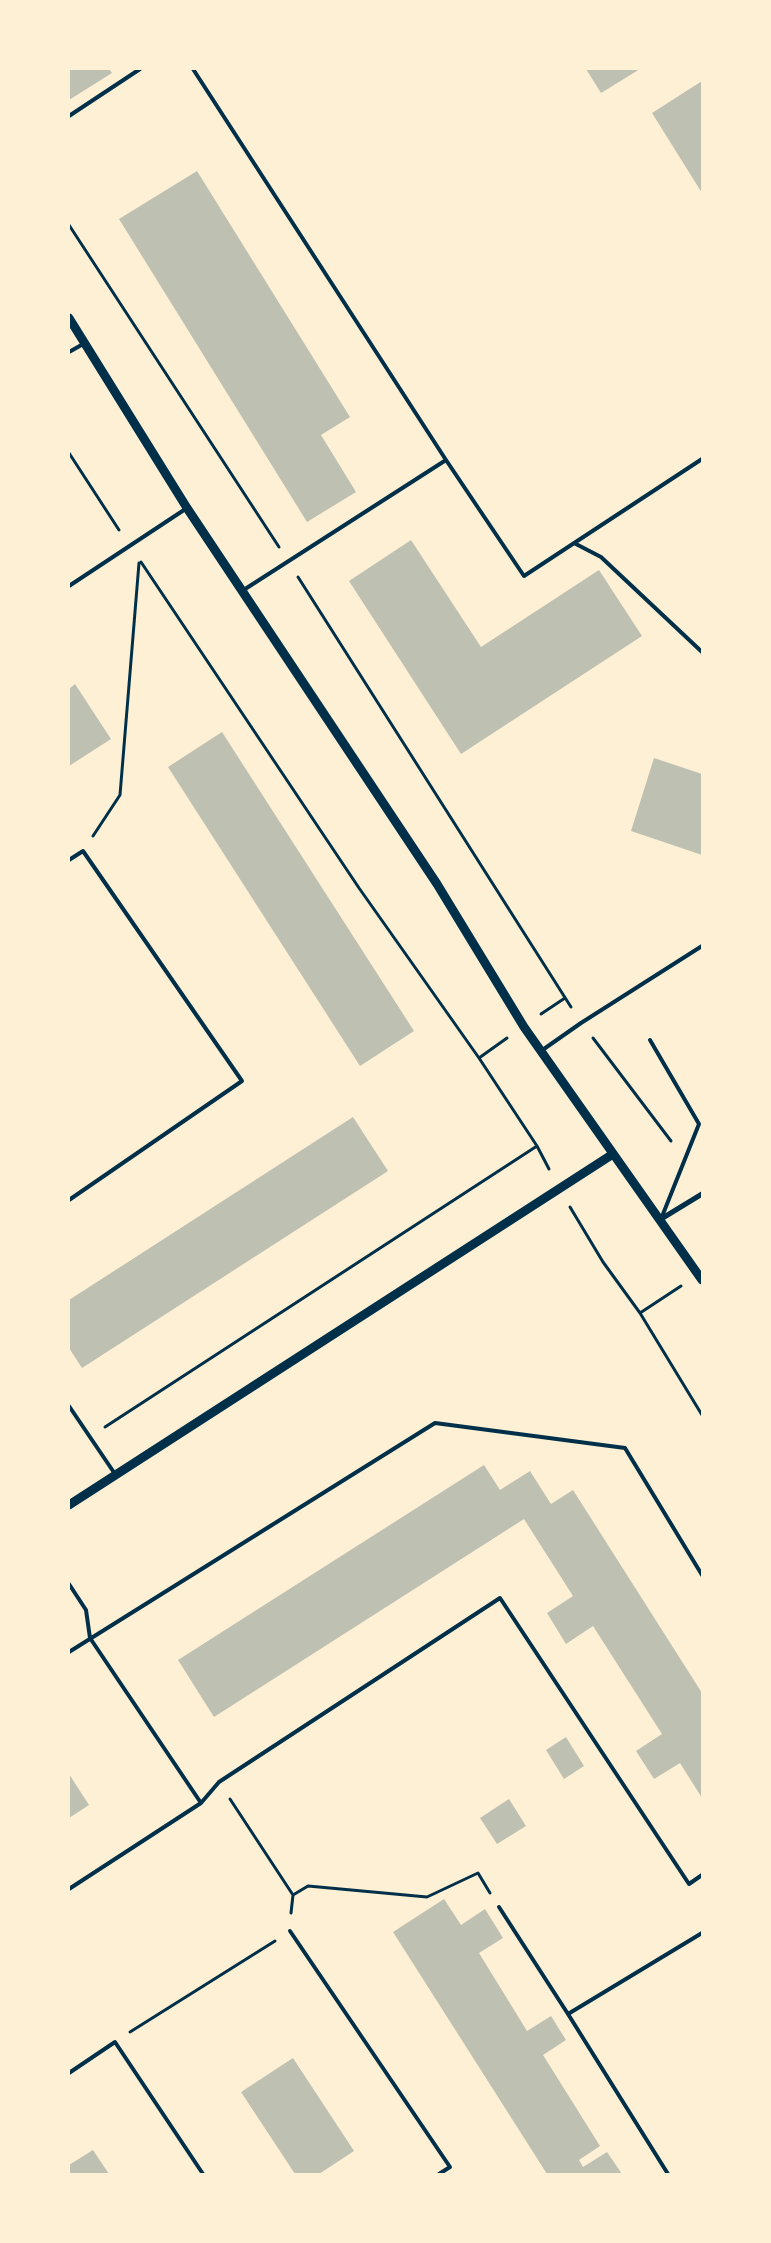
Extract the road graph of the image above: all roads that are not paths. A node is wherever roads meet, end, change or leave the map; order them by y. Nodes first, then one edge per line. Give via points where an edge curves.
1 (140, 69) edge
2 (194, 69) edge
3 (69, 116) edge
4 (69, 318) edge
5 (85, 343) junction
6 (69, 352) edge
7 (702, 459) edge
8 (446, 460) junction
9 (187, 508) junction
10 (574, 543) junction
11 (69, 586) edge
12 (241, 591) junction
13 (702, 652) edge
14 (69, 860) edge
15 (702, 946) edge
16 (650, 1040) dead end
17 (541, 1051) junction
18 (613, 1154) junction
19 (702, 1194) edge
20 (69, 1200) edge
21 (661, 1219) junction
22 (700, 1277) edge
23 (69, 1406) edge
24 (117, 1476) junction
25 (69, 1505) edge
26 (702, 1575) edge
27 (69, 1584) edge
28 (90, 1638) junction
29 (69, 1652) edge
30 (201, 1803) junction
31 (702, 1875) edge
32 (69, 1889) edge
33 (498, 1907) dead end
34 (290, 1931) dead end
35 (702, 1933) edge
36 (568, 2014) junction
37 (69, 2073) edge
38 (203, 2174) edge
39 (439, 2174) edge
40 (668, 2174) edge

1 - 3 lane
2 - 8 lane
4 - 5 street
5 - 6 lane
5 - 9 street
7 - 10 lane
8 - 10 lane via 524,576
8 - 12 lane
9 - 11 lane
9 - 12 street
10 - 13 lane via 601,557
12 - 17 street via 437,884
14 - 20 lane via 83,851 242,1081
15 - 17 lane
16 - 21 lane via 699,1124
17 - 18 street
18 - 21 street
18 - 24 street
19 - 21 street
21 - 22 street
23 - 24 lane
24 - 25 street
26 - 28 lane via 624,1448 435,1423
27 - 28 lane via 86,1610
28 - 29 lane
28 - 30 lane
30 - 31 lane via 219,1782 500,1598 689,1884
30 - 32 lane
33 - 36 lane
34 - 39 lane via 450,2167
35 - 36 lane
36 - 40 lane
37 - 38 lane via 115,2042

